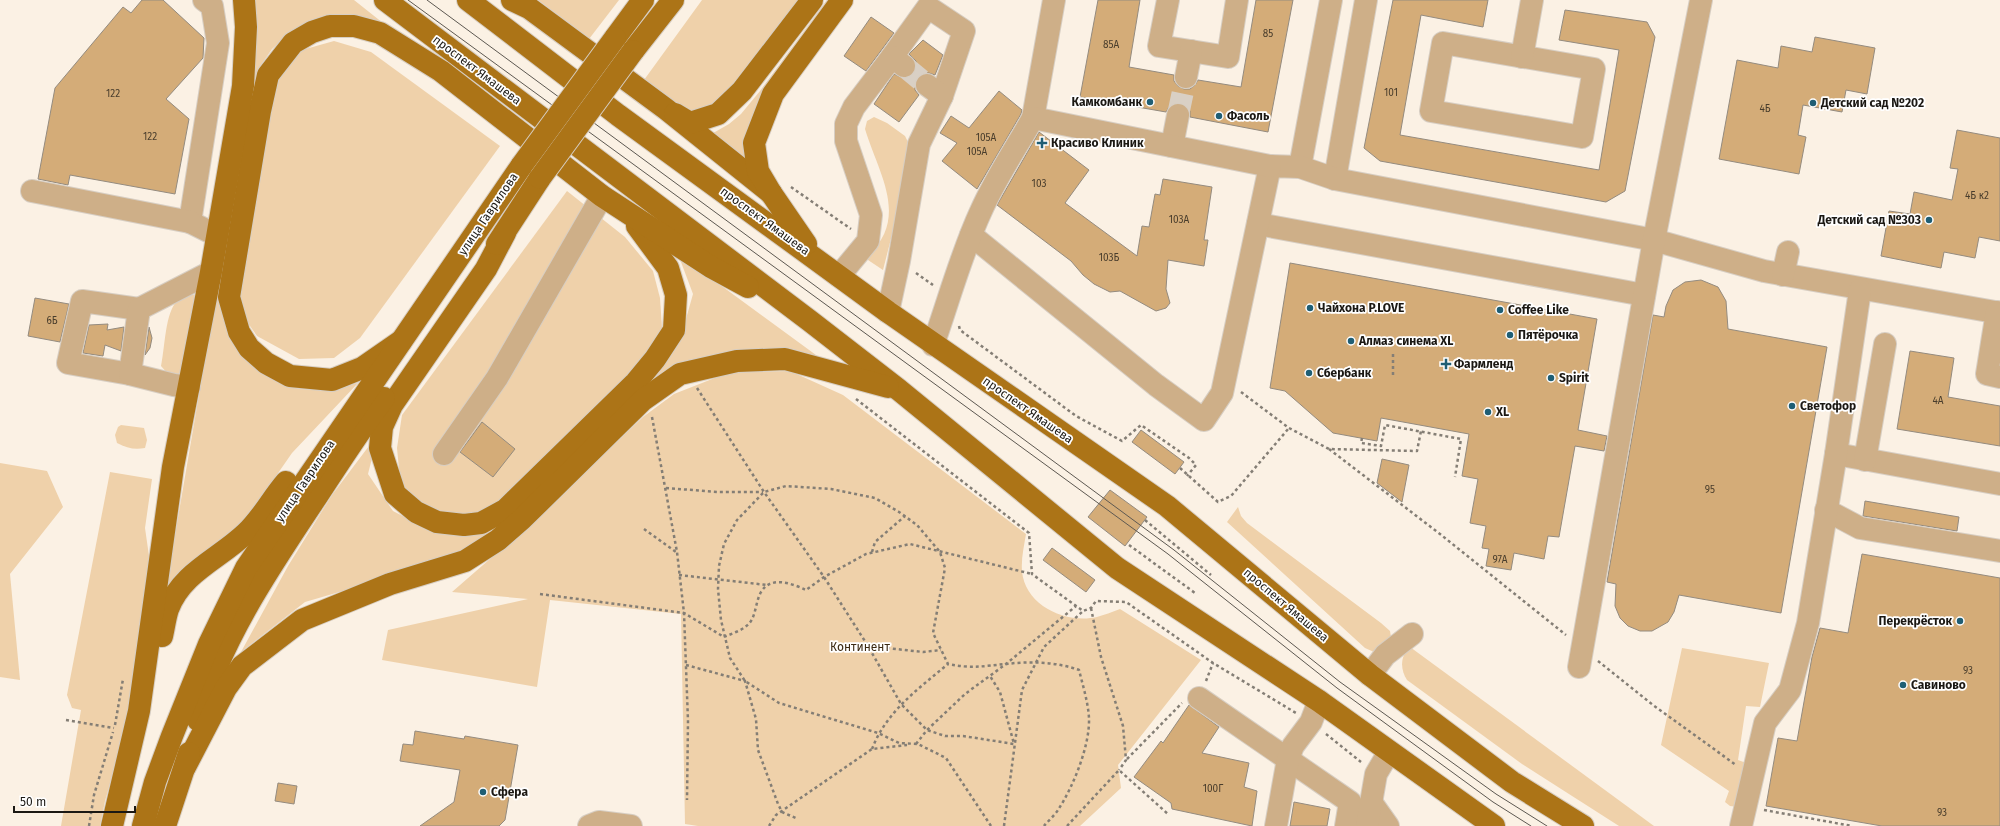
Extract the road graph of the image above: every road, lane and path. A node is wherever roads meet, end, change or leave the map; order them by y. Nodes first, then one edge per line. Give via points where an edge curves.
1 (204, 0) edge
2 (244, 0) edge
3 (369, 0) edge
4 (385, 0) edge
5 (468, 0) edge
6 (644, 0) edge
7 (673, 0) edge
8 (812, 0) edge
9 (842, 0) edge
10 (1054, 0) edge
11 (1168, 0) edge
12 (1237, 0) edge
13 (1331, 0) edge
14 (1366, 0) edge
15 (1532, 0) edge
16 (1702, 0) edge
17 (520, 3) edge
18 (1191, 51) junction
19 (1522, 56) junction
20 (441, 71) junction
21 (1186, 78) tunnel mouth
22 (666, 109) junction
23 (1178, 115) tunnel mouth
24 (1034, 118) junction
25 (1172, 146) junction
26 (1270, 166) junction
27 (1300, 167) junction
28 (1335, 179) junction
29 (32, 191) dead end
30 (771, 193) junction
31 (602, 196) junction
32 (628, 213) junction
33 (190, 222) junction
34 (1258, 224) junction
35 (505, 233) junction
36 (971, 235) junction
37 (218, 236) junction
38 (1654, 240) junction
39 (1788, 252) dead end
40 (816, 258) junction
41 (211, 272) junction
42 (1783, 275) junction
43 (839, 276) junction
44 (1860, 290) junction
45 (1644, 295) junction
46 (139, 309) junction
47 (888, 312) junction
48 (1999, 313) edge
49 (810, 321) junction
50 (401, 341) junction
51 (1885, 344) dead end
52 (933, 345) junction
53 (1393, 354) dead end
54 (130, 374) junction
55 (1393, 375) dead end
56 (2000, 377) edge
57 (693, 383) dead end
58 (189, 387) junction
59 (899, 390) junction
60 (1239, 390) dead end
61 (853, 397) dead end
62 (652, 414) dead end
63 (1289, 428) junction
64 (1421, 431) junction
65 (1362, 438) dead end
66 (330, 445) junction
67 (444, 454) dead end
68 (1836, 454) junction
69 (1865, 460) junction
70 (1180, 468) dead end
71 (1455, 477) dead end
72 (2000, 484) edge
73 (666, 488) junction
74 (764, 492) junction
75 (1826, 510) junction
76 (905, 516) junction
77 (1145, 520) dead end
78 (644, 529) dead end
79 (1129, 545) dead end
80 (2000, 551) edge
81 (676, 552) junction
82 (872, 552) junction
83 (940, 552) junction
84 (1032, 574) junction
85 (679, 575) junction
86 (1211, 575) dead end
87 (824, 577) junction
88 (718, 579) junction
89 (768, 585) junction
90 (1195, 593) dead end
91 (540, 594) dead end
92 (1076, 606) junction
93 (1091, 608) junction
94 (1083, 611) junction
95 (684, 613) junction
96 (1412, 634) dead end
97 (724, 637) junction
98 (868, 646) junction
99 (941, 650) junction
100 (1037, 663) junction
101 (948, 664) junction
102 (1006, 664) junction
103 (686, 665) junction
104 (1579, 667) dead end
105 (1370, 675) junction
106 (990, 676) junction
107 (745, 681) junction
108 (1199, 698) junction
109 (1319, 702) junction
110 (901, 704) junction
111 (139, 711) junction
112 (66, 720) dead end
113 (114, 728) dead end
114 (927, 730) junction
115 (878, 733) junction
116 (918, 744) junction
117 (1014, 744) junction
118 (872, 749) junction
119 (1389, 752) junction
120 (1288, 759) junction
121 (1126, 760) junction
122 (185, 767) junction
123 (1119, 770) junction
124 (1342, 796) junction
125 (686, 800) dead end
126 (1371, 802) junction
127 (782, 812) junction
128 (1170, 814) dead end
129 (798, 819) dead end
130 (112, 826) edge
131 (143, 826) edge
132 (165, 826) edge
133 (589, 826) edge
134 (630, 826) edge
135 (769, 826) edge
136 (991, 826) edge
137 (1004, 826) edge
138 (1044, 826) edge
139 (1067, 826) edge
140 (1276, 826) edge
141 (1337, 826) edge
142 (1346, 826) edge
143 (1367, 826) edge
144 (1388, 826) edge
145 (1494, 826) edge
146 (1583, 826) edge
147 (1741, 826) edge

1 - 33 street via 212,6 218,43
2 - 37 main road via 246,27 243,86
3 - 20 main road
4 - 49 main road, проспект Ямашева
5 - 40 main road, проспект Ямашева via 618,115
6 - 50 main road, улица Гаврилова, bridge via 522,165
7 - 35 main road, улица Гаврилова, bridge via 540,178
8 - 22 main road via 742,91 718,114 690,123
9 - 30 main road via 773,94 757,132 754,143 758,171
10 - 24 street
11 - 18 street via 1159,46
12 - 18 street via 1228,57
13 - 27 street
14 - 28 street
15 - 19 street
16 - 38 street
17 - 22 main road
18 - 21 street
19 - 19 street via 1594,69 1582,137 1431,111 1443,43
20 - 31 main road
20 - 50 main road via 380,33 354,26 330,26 312,32 293,43 268,75 229,297 238,332 249,348 266,363 290,376 332,380 362,368
22 - 30 main road
23 - 25 street
24 - 25 street
24 - 36 street via 982,209
25 - 26 street
26 - 27 street
26 - 34 street
27 - 28 street
28 - 38 street
29 - 33 street
30 - 40 main road
31 - 32 main road
31 - 67 street via 497,378
32 - 35 main road via 668,268 676,295 674,330 636,382 505,510 481,523 464,525 437,522 416,512 395,494 380,448 382,427 392,405 486,269
32 - 49 main road via 711,267
33 - 37 street
34 - 36 street via 1222,393 1204,420 1156,385
34 - 45 street
35 - 122 main road, улица Гаврилова via 378,406 263,577 231,639 204,700
36 - 52 street via 957,269 950,298
37 - 41 main road
38 - 42 street
38 - 45 street
39 - 42 street
40 - 43 main road, проспект Ямашева
41 - 46 street
41 - 58 main road
42 - 44 street
43 - 47 main road, проспект Ямашева
43 - 47 street via 868,241 871,215 846,141 846,124 854,107 898,62 928,7 964,31 935,90 919,144
44 - 48 street
44 - 68 street
45 - 104 street
46 - 54 street
46 - 54 street via 82,301 68,363
47 - 52 main road, проспект Ямашева
48 - 56 street via 1987,374
49 - 59 main road, проспект Ямашева
50 - 66 main road, улица Гаврилова
51 - 69 street
52 - 105 main road, проспект Ямашева via 1167,506
53 - 55 path
54 - 58 street
57 - 74 path
58 - 111 main road via 173,467
59 - 109 main road, проспект Ямашева via 1117,568
59 - 122 main road via 785,359 737,361 680,374 643,400 498,540 466,561 390,584 302,620 242,666 226,688
60 - 63 path
61 - 84 path via 1029,533
62 - 73 path
63 - 64 path via 1329,449 1417,451
63 - 70 path via 1231,496 1218,502
64 - 65 path via 1385,425 1381,446 1361,443
64 - 71 path via 1461,439
66 - 111 main road via 285,483 273,502 246,534 195,571 177,592 168,610 156,665
66 - 131 main road, улица Гаврилова via 246,568 209,644 172,736 155,782
68 - 69 street
68 - 75 street
69 - 72 street
73 - 74 path
73 - 81 path
74 - 76 path via 786,486 831,489 875,498
74 - 87 path
74 - 88 path via 737,520 724,544
75 - 80 street via 1860,528
75 - 147 street via 1808,623 1790,690 1765,723
76 - 82 path via 875,542
76 - 83 path via 917,525
77 - 86 path
78 - 81 path
79 - 90 path
81 - 85 path
82 - 83 path via 910,544
82 - 87 path
83 - 84 path
83 - 99 path via 945,568 933,633
84 - 92 path
85 - 88 path
85 - 95 path
87 - 89 path via 806,590 787,583
87 - 98 path
88 - 89 path
88 - 97 path
89 - 97 path via 762,591 746,628
91 - 95 path
92 - 94 path
92 - 102 path
93 - 94 path
93 - 108 path via 1096,600 1126,602 1213,662
93 - 121 path via 1102,657 1123,726
94 - 100 path via 1044,648
95 - 97 path
95 - 103 path
96 - 105 street via 1385,654
97 - 107 path via 730,658
98 - 99 path via 923,652
98 - 110 path
99 - 101 path
100 - 102 path
100 - 117 path via 1022,690
100 - 138 path via 1079,670 1089,720 1085,746 1074,779 1058,811
101 - 102 path via 965,668
101 - 110 path
102 - 106 path
103 - 107 path
103 - 125 path
105 - 146 main road, проспект Ямашева via 1512,782
106 - 114 path via 965,694
106 - 117 path via 1000,692
107 - 115 path via 779,703
107 - 127 path via 756,719 758,750
108 - 120 street
108 - 121 path via 1180,703
109 - 119 main road, проспект Ямашева
109 - 120 street via 1311,722 1293,746
110 - 114 path
110 - 115 path
111 - 130 main road
112 - 113 path
114 - 116 path
114 - 117 path via 945,736 963,736
115 - 116 path via 899,743
115 - 118 path
116 - 118 path
116 - 136 path via 946,758
117 - 137 path
118 - 127 path
119 - 126 street via 1376,774
119 - 145 main road, проспект Ямашева
120 - 124 street
120 - 140 street
121 - 123 path
122 - 132 main road, улица Гаврилова
123 - 128 path
123 - 139 path
124 - 141 street
124 - 142 street via 1350,802
126 - 143 street
126 - 144 street
127 - 129 path
127 - 135 path via 776,815
133 - 134 street via 599,822

